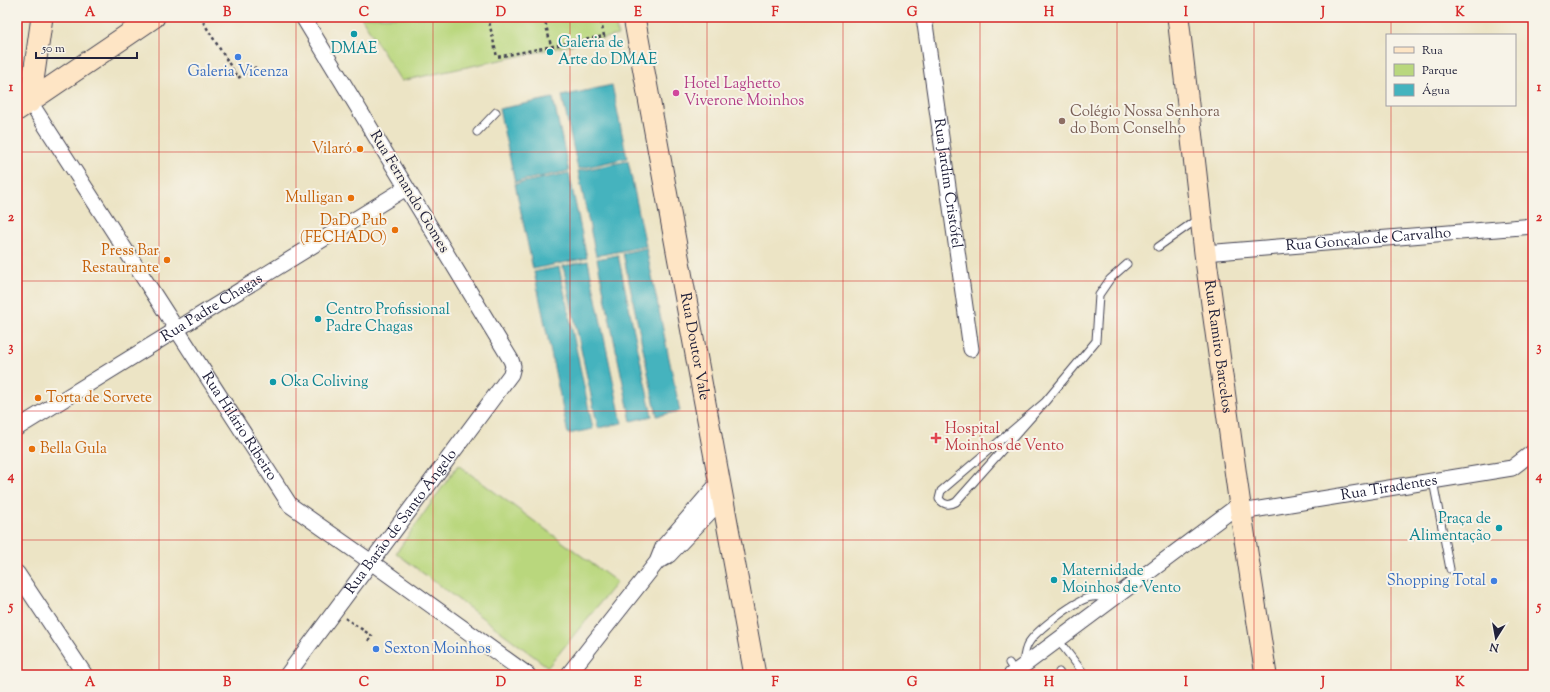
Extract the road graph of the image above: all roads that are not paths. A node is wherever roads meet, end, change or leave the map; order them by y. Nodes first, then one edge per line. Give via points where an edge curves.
1 (42, 17) edge
2 (154, 17) edge
3 (303, 17) edge
4 (634, 17) edge
5 (924, 17) edge
6 (1178, 17) edge
7 (24, 106) edge
8 (496, 112) dead end
9 (478, 132) dead end
10 (406, 188) junction
11 (1200, 217) junction
12 (1533, 226) edge
13 (1158, 246) dead end
14 (1205, 253) junction
15 (1127, 264) dead end
16 (177, 329) junction
17 (971, 349) dead end
18 (513, 366) joint
19 (1045, 402) junction
20 (17, 428) edge
21 (1533, 452) edge
22 (1433, 481) junction
23 (721, 489) junction
24 (1236, 513) junction
25 (371, 562) junction
26 (1450, 569) dead end
27 (17, 573) edge
28 (1113, 598) junction
29 (1058, 640) junction
30 (1016, 670) edge
31 (85, 675) edge
32 (287, 675) edge
33 (528, 675) edge
34 (568, 675) edge
35 (755, 675) edge
36 (1085, 675) edge
37 (1266, 675) edge

1 - 7 street
2 - 7 street
3 - 10 street, Rua Fernando Gomes
4 - 23 street, Rua Doutor Vale
5 - 17 street, Rua Jardim Cristófel
6 - 11 street, Rua Ramiro Barcelos
7 - 16 street, Rua Hilário Ribeiro
8 - 9 lane
10 - 16 street, Rua Padre Chagas
10 - 18 street, Rua Fernando Gomes
11 - 13 lane
11 - 14 street, Rua Ramiro Barcelos
12 - 14 street, Rua Gonçalo de Carvalho
14 - 24 street, Rua Ramiro Barcelos
15 - 19 lane via 1099,295 1096,341
16 - 20 street, Rua Padre Chagas
16 - 25 street, Rua Hilário Ribeiro via 290,505
18 - 25 street, Rua Barão de Santo Ângelo via 511,374
19 - 19 lane via 941,490 939,499 945,504 956,502
21 - 22 street, Rua Tiradentes via 1512,468
22 - 24 street, Rua Tiradentes
22 - 26 lane
23 - 34 street via 669,555 657,562
23 - 35 street, Rua Doutor Vale
24 - 28 street, Rua Tiradentes
24 - 37 street, Rua Ramiro Barcelos
25 - 32 street, Rua Barão de Santo Ângelo
25 - 33 street, Rua Hilário Ribeiro
27 - 31 street
28 - 29 street, Rua Tiradentes
28 - 30 lane via 1092,597 1045,626 1028,644
29 - 30 street, Rua Tiradentes
29 - 36 lane

